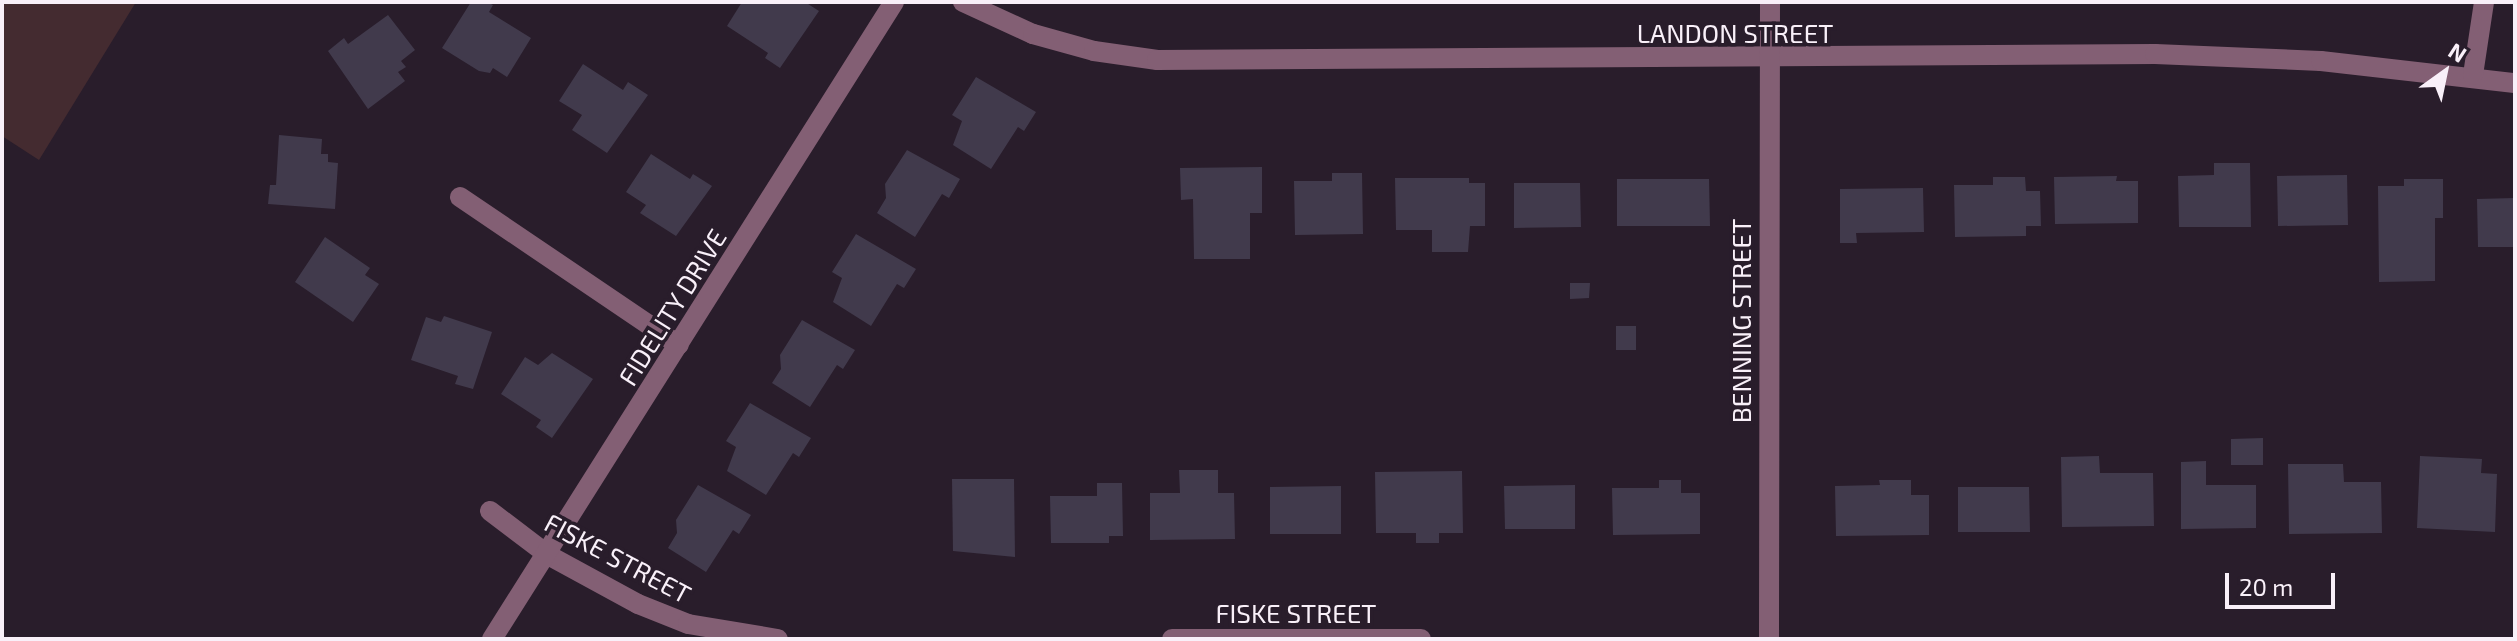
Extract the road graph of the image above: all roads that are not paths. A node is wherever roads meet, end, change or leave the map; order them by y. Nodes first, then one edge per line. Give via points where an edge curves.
1 (894, 2) edge
2 (963, 2) edge
3 (1770, 2) edge
4 (2484, 2) edge
5 (1768, 59) junction
6 (2473, 75) junction
7 (2515, 83) edge
8 (460, 197) dead end
9 (679, 345) junction
10 (490, 511) dead end
11 (548, 555) junction
12 (492, 639) edge
13 (778, 639) edge
14 (1172, 639) edge
15 (1421, 639) edge
16 (1769, 639) edge

1 - 9 street, FIDELITY DRIVE
2 - 5 street, LANDON STREET via 1033,34 1094,51 1157,60
3 - 5 street, BENNING STREET
4 - 6 street
5 - 6 street, LANDON STREET via 2155,54
5 - 16 street, BENNING STREET
6 - 7 street, LANDON STREET
8 - 9 street
9 - 11 street, FIDELITY DRIVE
10 - 11 street, FISKE STREET
11 - 12 street, FIDELITY DRIVE
11 - 13 street, FISKE STREET via 638,604 688,624
14 - 15 street, FISKE STREET

